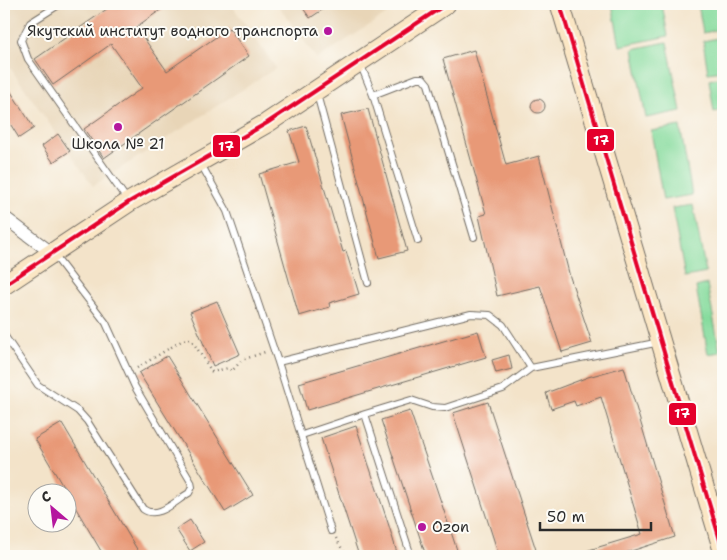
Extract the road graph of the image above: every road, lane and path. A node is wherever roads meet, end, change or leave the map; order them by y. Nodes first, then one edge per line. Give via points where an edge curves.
1 (60, 4) edge
2 (446, 4) edge
3 (560, 4) edge
4 (359, 62) junction
5 (316, 90) junction
6 (373, 95) junction
7 (199, 160) junction
8 (129, 202) junction
9 (4, 217) edge
10 (474, 237) dead end
11 (418, 241) dead end
12 (53, 254) junction
13 (368, 284) dead end
14 (4, 285) edge
15 (4, 336) edge
16 (661, 342) junction
17 (274, 350) junction
18 (278, 362) junction
19 (531, 368) junction
20 (129, 372) junction
21 (365, 414) junction
22 (302, 435) junction
23 (332, 531) joint
24 (723, 550) edge
25 (346, 556) edge
26 (411, 556) edge

1 - 8 lane via 30,23 21,40 28,59
2 - 4 main road
3 - 16 main road
4 - 5 main road
4 - 6 lane
5 - 7 main road via 267,123
5 - 13 lane
6 - 10 lane via 417,78 423,78 428,84
6 - 11 lane
7 - 8 main road
7 - 17 lane via 227,212
8 - 12 main road
9 - 12 street
12 - 14 main road
12 - 20 lane via 106,323
15 - 20 lane via 38,385 78,411 87,421 143,509 156,513 189,493 192,487
16 - 19 lane
16 - 24 main road
17 - 18 lane
17 - 20 path via 242,360 232,371 228,368 212,372 191,340 183,340
18 - 19 lane via 471,314 490,315 502,325
18 - 22 lane
19 - 21 lane via 507,386 445,408 411,400
21 - 22 lane
21 - 26 lane
22 - 23 lane
23 - 25 path

